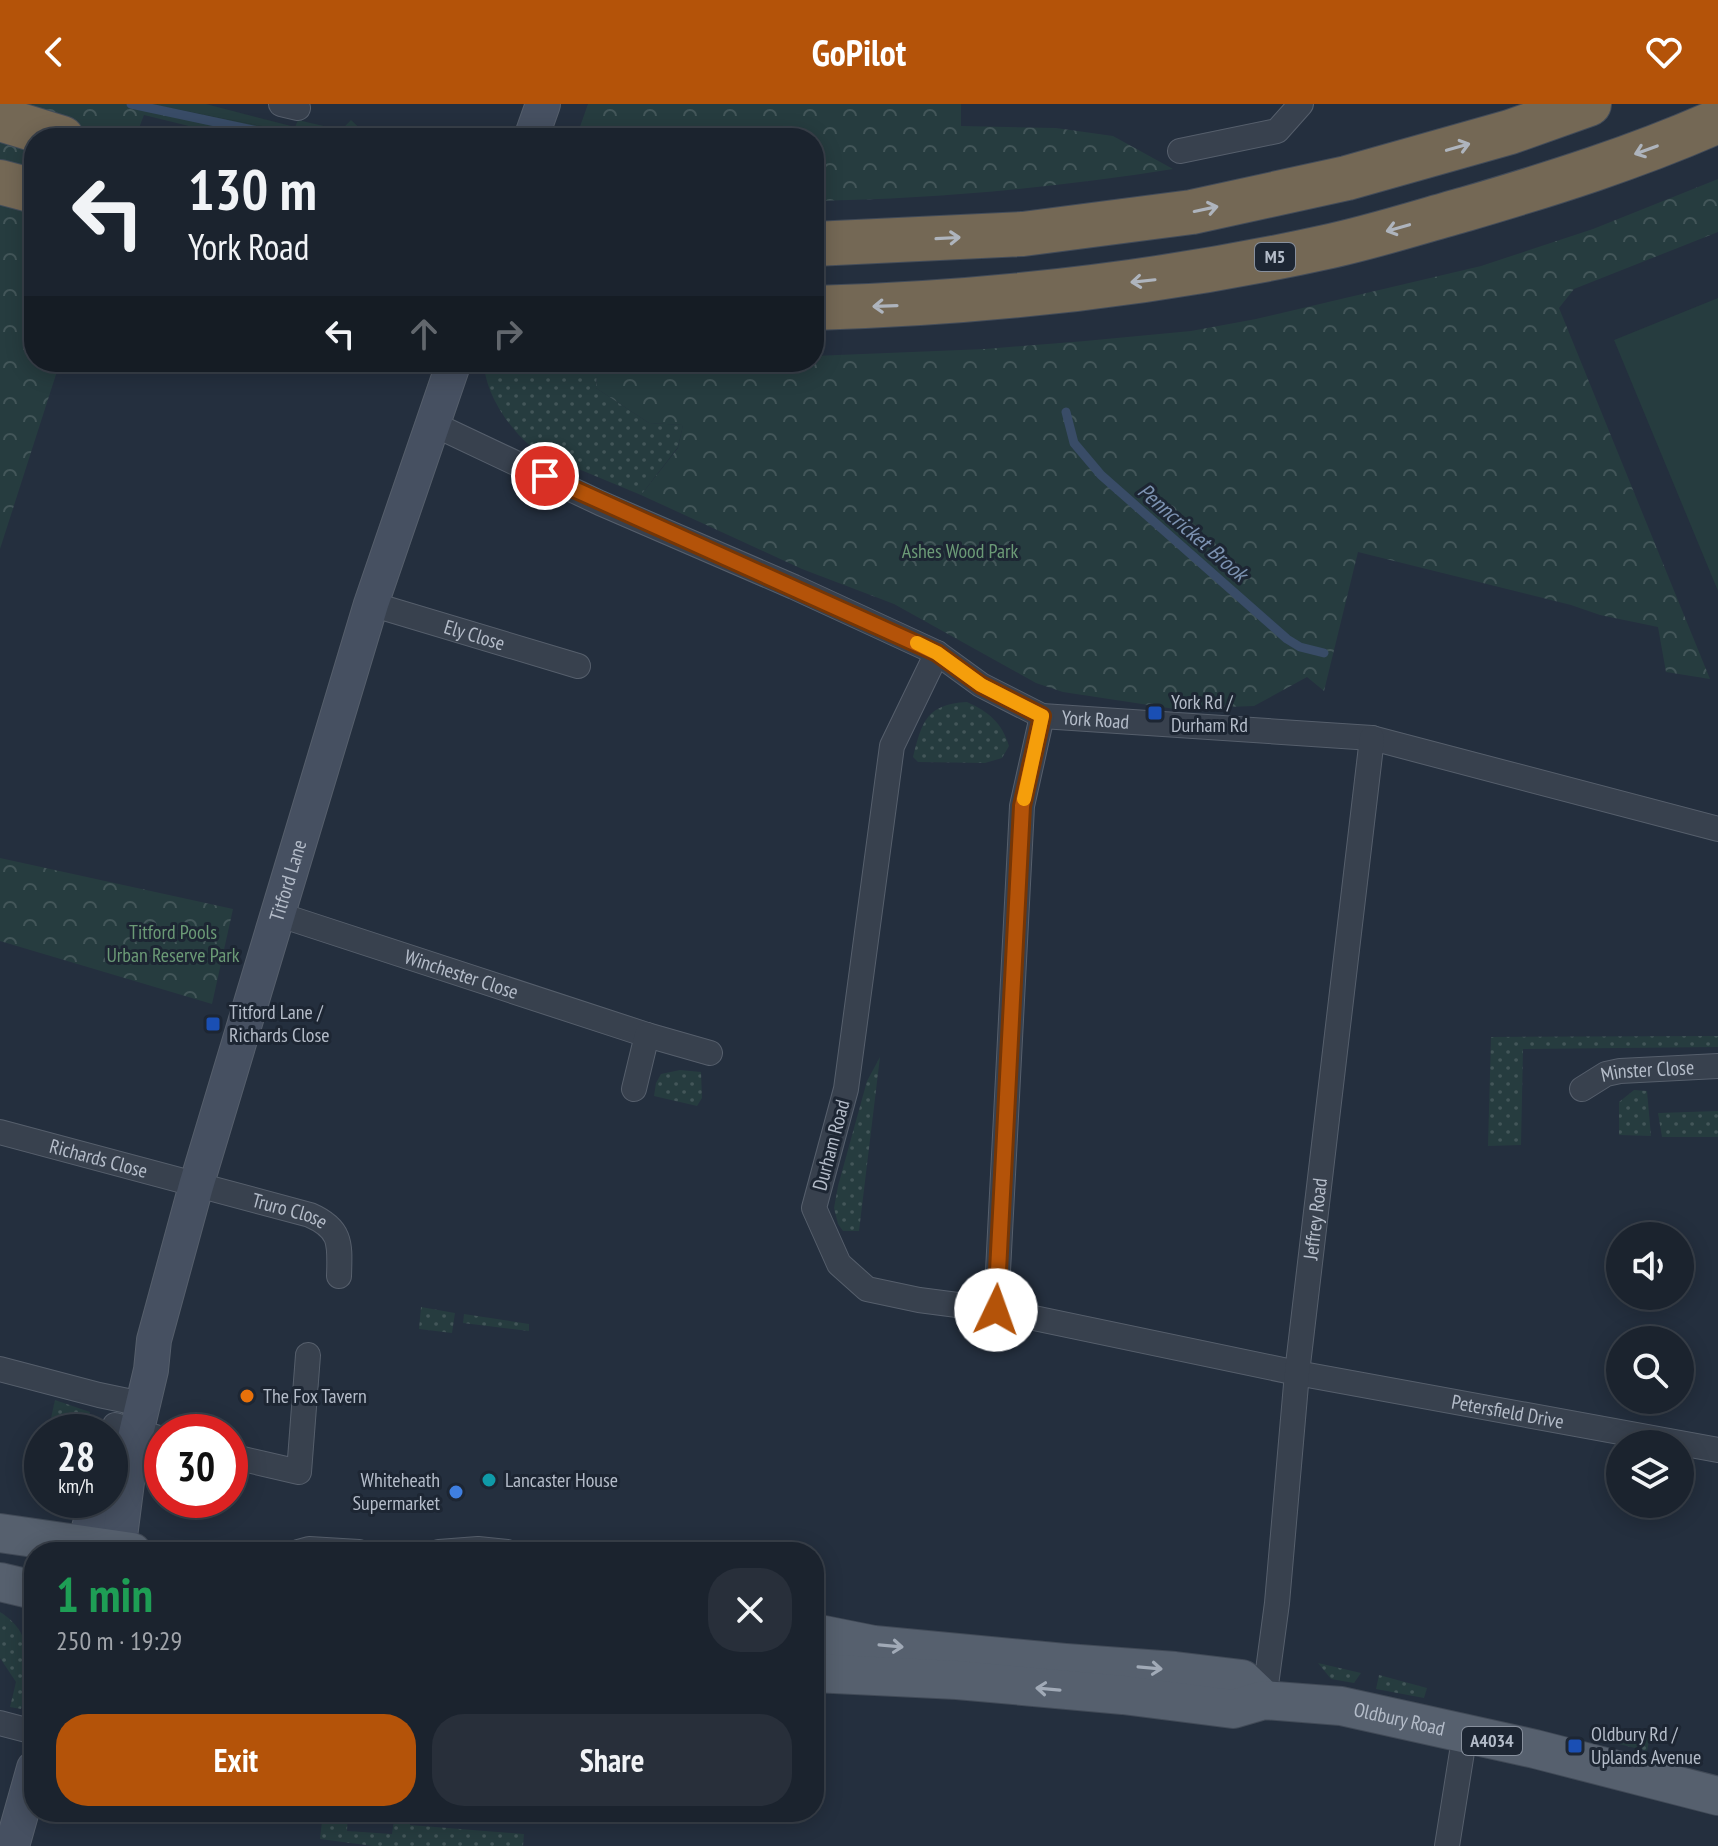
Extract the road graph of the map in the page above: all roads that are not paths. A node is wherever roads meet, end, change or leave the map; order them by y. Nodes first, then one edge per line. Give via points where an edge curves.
1 (543, 104) edge
2 (1301, 104) edge
3 (1589, 104) edge
4 (0, 119) edge
5 (1718, 121) edge
6 (29, 128) edge
7 (535, 128) edge
8 (1180, 151) dead end
9 (0, 182) edge
10 (24, 188) edge
11 (824, 244) edge
12 (824, 308) edge
13 (451, 372) edge
14 (433, 424) junction
15 (371, 604) junction
16 (937, 653) junction
17 (578, 666) dead end
18 (1042, 716) junction
19 (1372, 738) junction
20 (1718, 829) edge
21 (277, 914) junction
22 (647, 1035) junction
23 (710, 1053) dead end
24 (1718, 1066) edge
25 (634, 1089) dead end
26 (1582, 1089) dead end
27 (0, 1132) edge
28 (196, 1186) junction
29 (339, 1276) dead end
30 (996, 1310) junction
31 (308, 1355) dead end
32 (0, 1369) edge
33 (1297, 1373) junction
34 (132, 1424) edge
35 (1718, 1450) edge
36 (248, 1460) edge
37 (100, 1518) edge
38 (0, 1533) edge
39 (57, 1542) edge
40 (105, 1542) edge
41 (109, 1542) edge
42 (0, 1582) edge
43 (24, 1588) edge
44 (824, 1635) edge
45 (824, 1673) edge
46 (1264, 1700) junction
47 (0, 1723) edge
48 (24, 1729) edge
49 (1465, 1733) junction
50 (1718, 1796) edge
51 (24, 1803) edge
52 (12, 1846) edge
53 (1447, 1846) edge

1 - 7 street
2 - 8 street via 1277,131
11 -> 3 highway via 1023,234 1192,212 1347,178
4 - 6 highway
5 -> 12 highway, M5 via 1541,187 1326,247 1157,280 912,305
9 - 10 highway
13 - 14 street, Titford Lane
14 - 15 street, Titford Lane
14 - 16 street, York Road
15 - 17 street, Ely Close
15 - 21 street, Titford Lane
16 - 18 street, York Road via 981,685
16 - 30 street, Durham Road via 892,746 846,1089 814,1208 839,1264 867,1289
18 - 19 street, York Road
18 - 30 street via 1022,806
19 - 20 street, York Road
19 - 33 street, Jeffrey Road
21 - 22 street, Winchester Close
21 - 28 street, Titford Lane
22 - 23 street, Winchester Close
22 - 25 street
24 - 26 street, Minster Close via 1620,1071
27 - 28 street, Richards Close
28 - 29 street, Truro Close via 327,1222 340,1249
28 - 34 street, Titford Lane via 154,1340 151,1370
30 - 33 street, Durham Road
31 - 36 street via 299,1472
32 - 34 street via 99,1395
33 - 35 street, Petersfield Drive
33 - 46 street, Jeffrey Road
34 - 41 street, Titford Lane via 130,1459
37 - 40 street
38 - 39 main road
42 - 43 main road
44 -> 46 main road via 874,1645 1242,1679
46 -> 45 main road, Oldbury Road / A4034 via 1233,1709 957,1680
46 - 49 main road, Oldbury Road / A4034 via 1341,1706
47 - 48 street
49 - 50 main road, Oldbury Road / A4034
49 - 53 street
51 - 52 street

